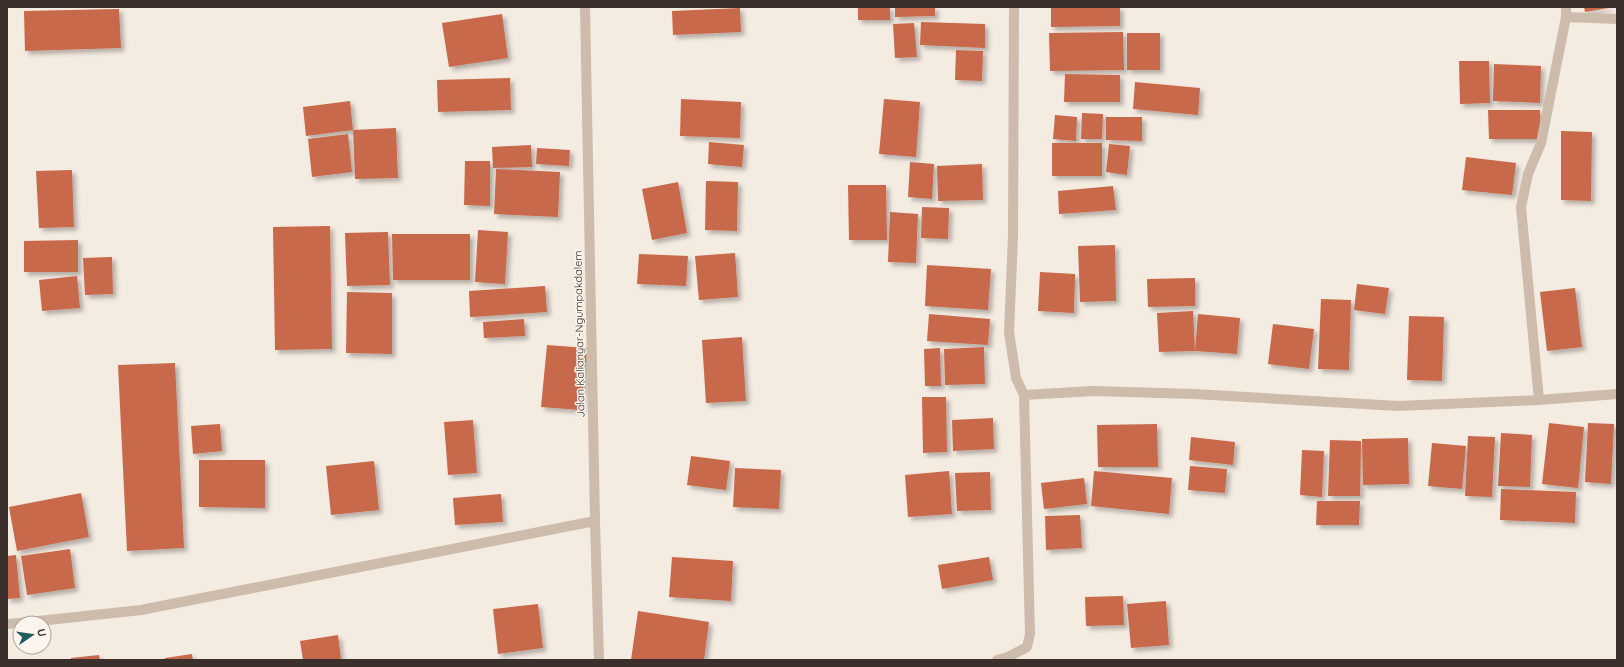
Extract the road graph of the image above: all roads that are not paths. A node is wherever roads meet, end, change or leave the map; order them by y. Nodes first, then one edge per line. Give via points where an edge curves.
1 (585, 7) edge
2 (1014, 7) edge
3 (1566, 12) edge
4 (1617, 19) edge
5 (1617, 394) edge
6 (1024, 395) junction
7 (1539, 400) junction
8 (595, 522) junction
9 (52, 620) edge
10 (599, 660) edge
11 (997, 660) edge

1 - 8 street, Jalan Kalianyar-Ngumpakdalem
2 - 6 street via 1013,236 1008,332 1016,378
3 - 4 street
3 - 7 street via 1541,143 1528,174 1521,207
5 - 7 street
6 - 7 street via 1101,391 1398,406
6 - 11 street via 1030,634 1027,647
8 - 9 street via 141,610
8 - 10 street, Jalan Kalianyar-Ngumpakdalem

